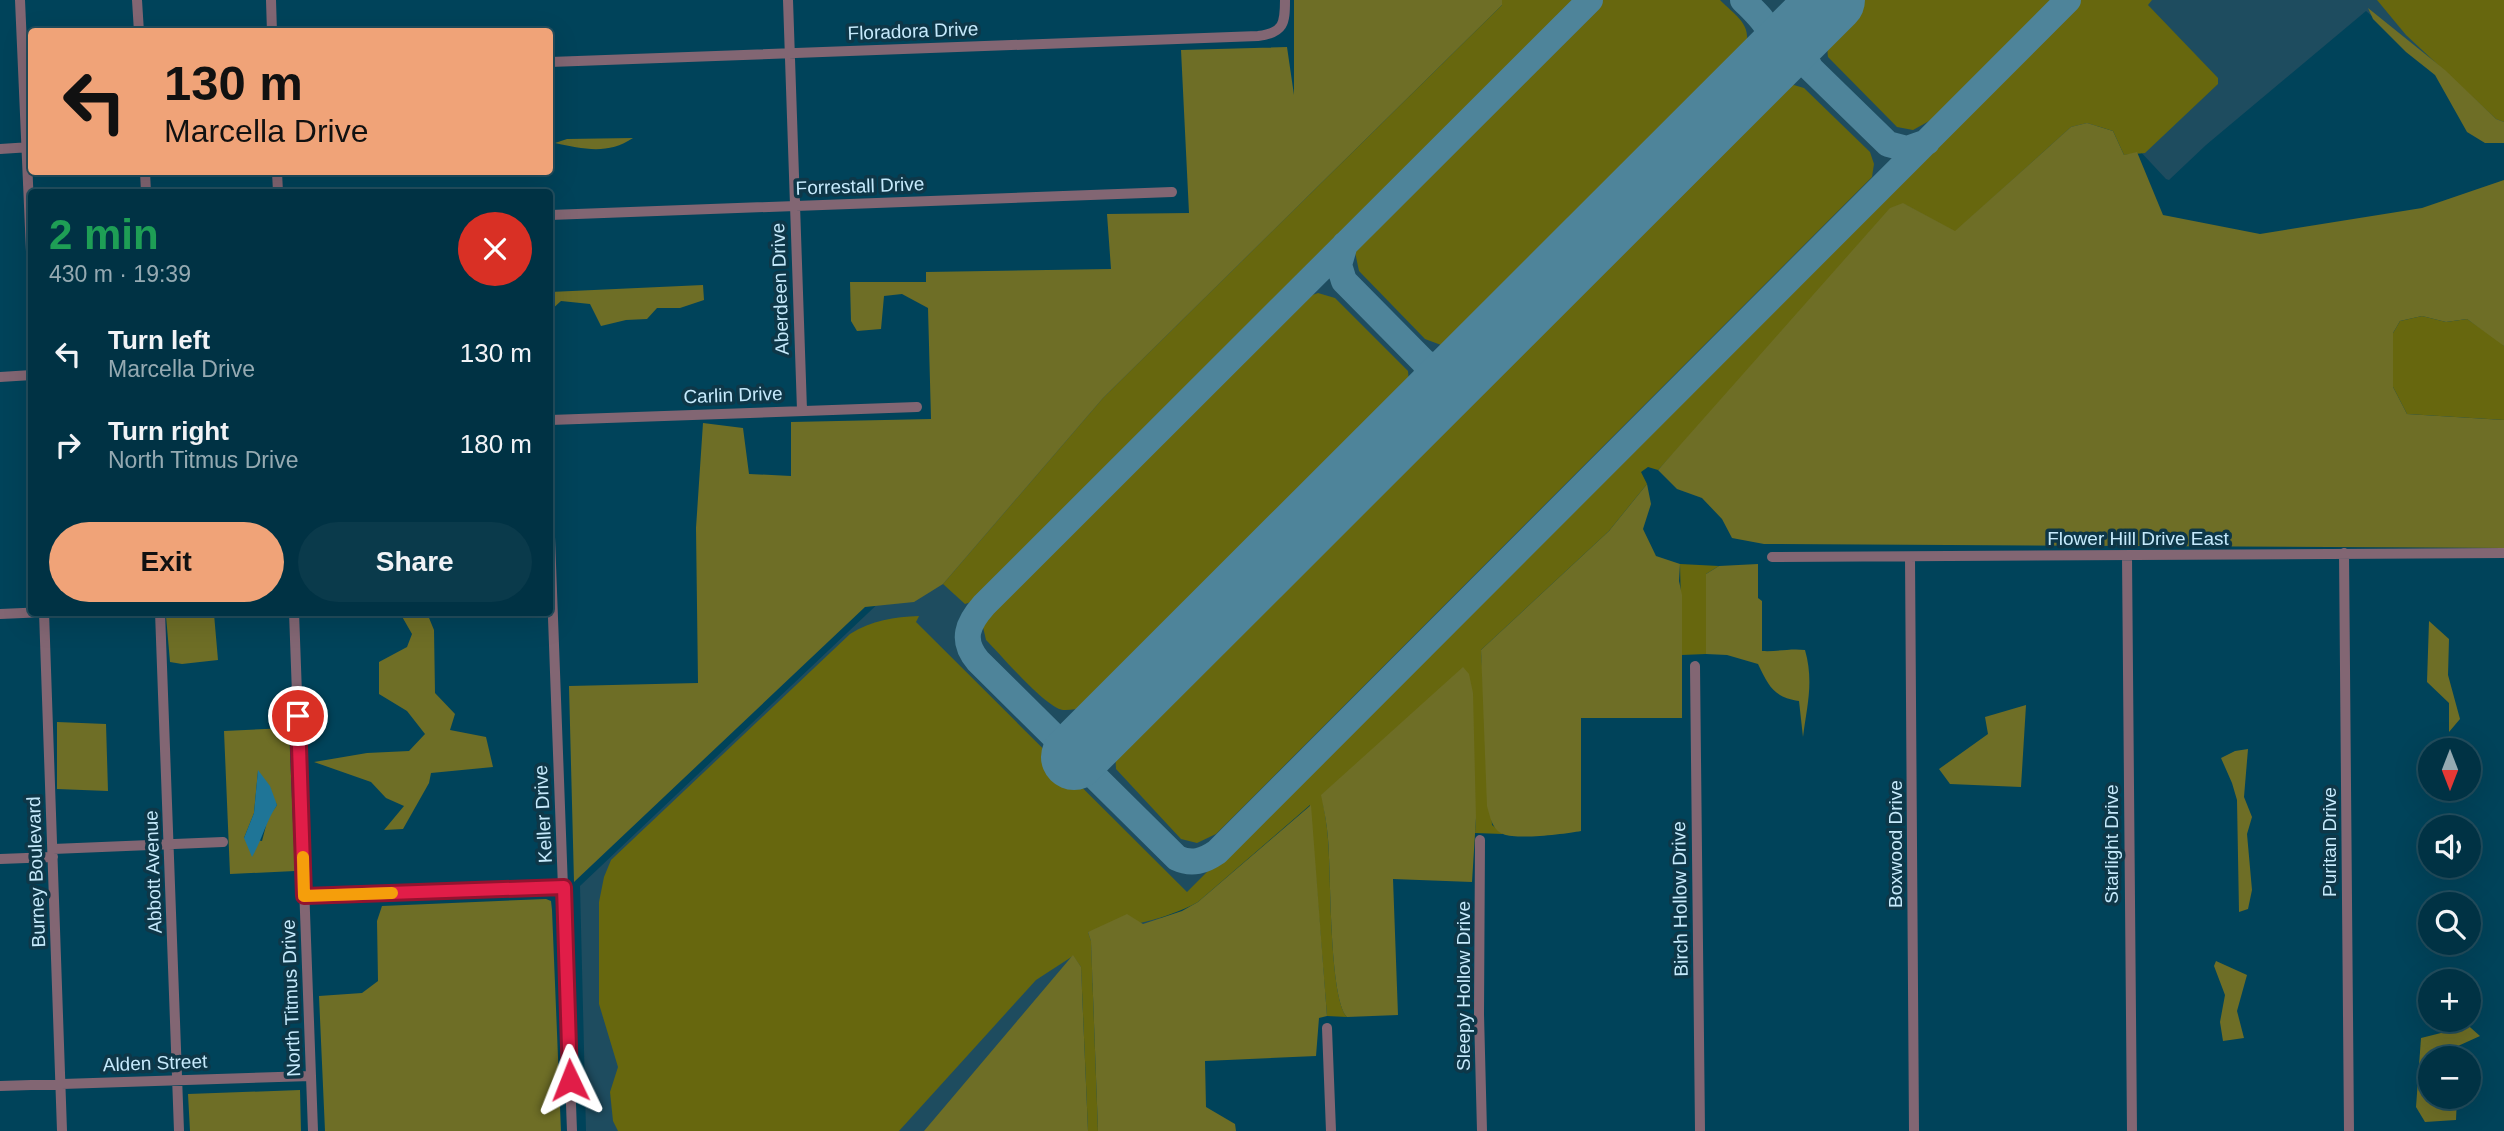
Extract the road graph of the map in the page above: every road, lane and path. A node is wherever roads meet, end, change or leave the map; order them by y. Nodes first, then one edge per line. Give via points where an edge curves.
1 (20, 0) edge
2 (137, 0) edge
3 (271, 0) edge
4 (788, 0) edge
5 (1285, 0) edge
6 (139, 28) edge
7 (272, 28) edge
8 (790, 52) junction
9 (553, 62) edge
10 (28, 131) edge
11 (28, 147) edge
12 (0, 149) edge
13 (1172, 192) dead end
14 (795, 206) junction
15 (553, 215) edge
16 (28, 375) edge
17 (0, 377) edge
18 (917, 407) dead end
19 (802, 410) junction
20 (553, 420) edge
21 (2504, 552) edge
22 (2344, 553) junction
23 (1910, 556) junction
24 (2127, 556) junction
25 (1772, 557) dead end
26 (28, 613) edge
27 (0, 614) edge
28 (45, 616) edge
29 (160, 616) edge
30 (294, 616) edge
31 (552, 616) edge
32 (1695, 666) dead end
33 (1480, 840) dead end
34 (223, 842) dead end
35 (169, 845) junction
36 (53, 853) junction
37 (0, 859) edge
38 (564, 887) junction
39 (304, 896) junction
40 (1327, 1027) dead end
41 (311, 1076) junction
42 (176, 1080) junction
43 (60, 1083) junction
44 (0, 1086) edge
45 (62, 1131) edge
46 (179, 1131) edge
47 (313, 1131) edge
48 (572, 1131) edge
49 (1331, 1131) edge
50 (1482, 1131) edge
51 (1700, 1131) edge
52 (1914, 1131) edge
53 (2132, 1131) edge
54 (2349, 1131) edge

1 - 10 street
2 - 6 street
3 - 7 street
4 - 8 street, Aberdeen Drive
5 - 8 street, Floradora Drive via 1285,19 1277,31 1258,36
8 - 9 street, Floradora Drive
8 - 14 street, Aberdeen Drive
11 - 12 street
13 - 14 street, Forrestall Drive
14 - 15 street, Forrestall Drive
14 - 19 street, Aberdeen Drive
16 - 17 street
18 - 19 street, Carlin Drive
19 - 20 street, Carlin Drive
21 - 22 street, Flower Hill Drive East
22 - 24 street, Flower Hill Drive East
22 - 54 street, Puritan Drive
23 - 24 street, Flower Hill Drive East
23 - 25 street, Flower Hill Drive East
23 - 52 street, Boxwood Drive
24 - 53 street, Starlight Drive
26 - 27 street
28 - 36 street, Burney Boulevard
29 - 35 street, Abbott Avenue
30 - 39 street, North Titmus Drive
31 - 38 street, Keller Drive
32 - 51 street, Birch Hollow Drive
33 - 50 street, Sleepy Hollow Drive
34 - 35 street
35 - 36 street
35 - 42 street, Abbott Avenue
36 - 37 street
36 - 43 street, Burney Boulevard
38 - 39 street
38 - 48 street, Keller Drive
39 - 41 street, North Titmus Drive
40 - 49 street
41 - 42 street, Alden Street
41 - 47 street, North Titmus Drive
42 - 43 street, Alden Street
42 - 46 street, Abbott Avenue
43 - 44 street, Alden Street
43 - 45 street, Burney Boulevard

